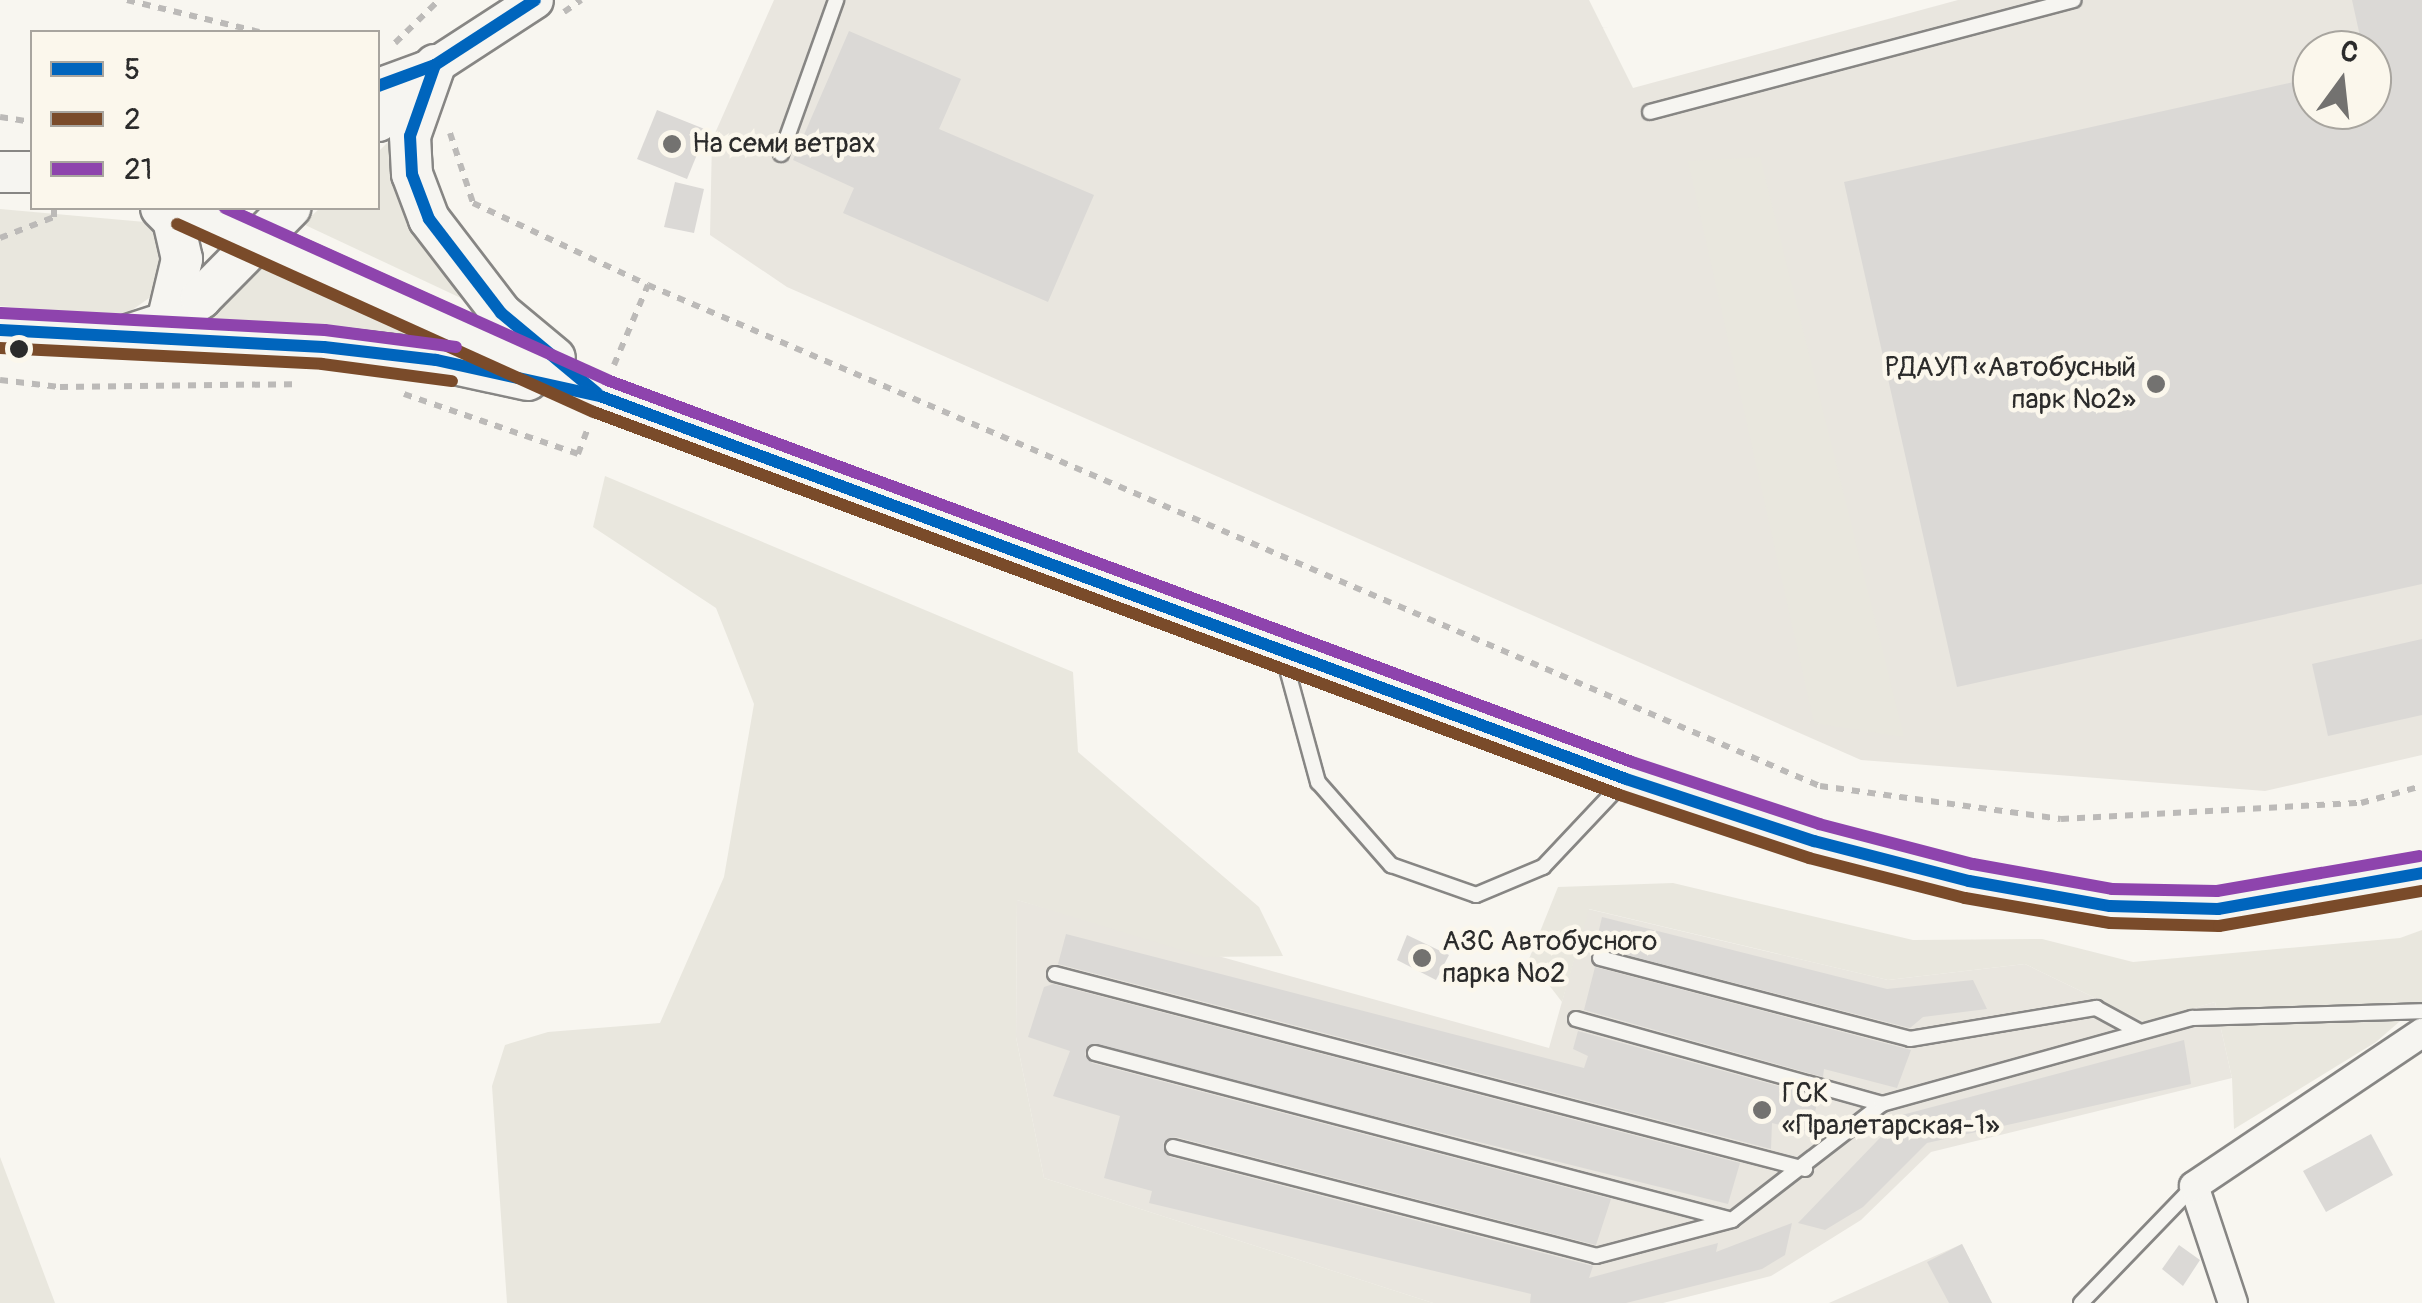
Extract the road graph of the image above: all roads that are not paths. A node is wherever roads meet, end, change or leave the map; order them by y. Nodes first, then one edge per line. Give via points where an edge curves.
1 (536, 0) edge
2 (836, 0) edge
3 (2073, 0) edge
4 (435, 64) junction
5 (380, 85) edge
6 (1650, 112) dead end
7 (380, 119) edge
8 (781, 154) dead end
9 (0, 172) edge
10 (30, 172) edge
11 (163, 210) edge
12 (189, 210) edge
13 (288, 210) edge
14 (260, 237) junction
15 (167, 322) junction
16 (0, 330) edge
17 (122, 337) junction
18 (600, 396) junction
19 (1282, 648) junction
20 (1626, 778) junction
21 (2422, 873) edge
22 (1600, 958) dead end
23 (1055, 974) dead end
24 (2422, 1011) edge
25 (1576, 1020) dead end
26 (2140, 1032) junction
27 (2422, 1033) edge
28 (1096, 1053) dead end
29 (1882, 1104) junction
30 (1173, 1148) dead end
31 (1805, 1169) junction
32 (2194, 1186) junction
33 (1732, 1220) junction
34 (2081, 1303) edge
35 (2233, 1303) edge

1 - 4 street
2 - 8 lane
3 - 6 lane
4 - 5 street
4 - 7 main road
4 - 18 main road via 410,136 412,174 429,219 501,313
9 - 10 main road
11 - 15 main road via 182,259
12 - 14 main road
13 - 14 main road
14 - 15 main road via 201,298
14 - 18 main road
15 - 17 main road
16 - 17 main road
17 - 18 main road via 436,360
18 - 19 main road
19 - 20 main road
19 - 20 lane via 1318,782 1391,865 1476,895 1543,867
20 - 21 main road via 1814,842 1968,881 2110,906 2218,909
22 - 26 lane via 1910,1039 2096,1008
23 - 31 lane
24 - 26 lane via 2192,1018
25 - 29 lane
26 - 29 lane
27 - 32 street
28 - 33 lane
29 - 31 lane
30 - 33 lane via 1596,1256
31 - 33 lane
32 - 34 lane
32 - 35 street

